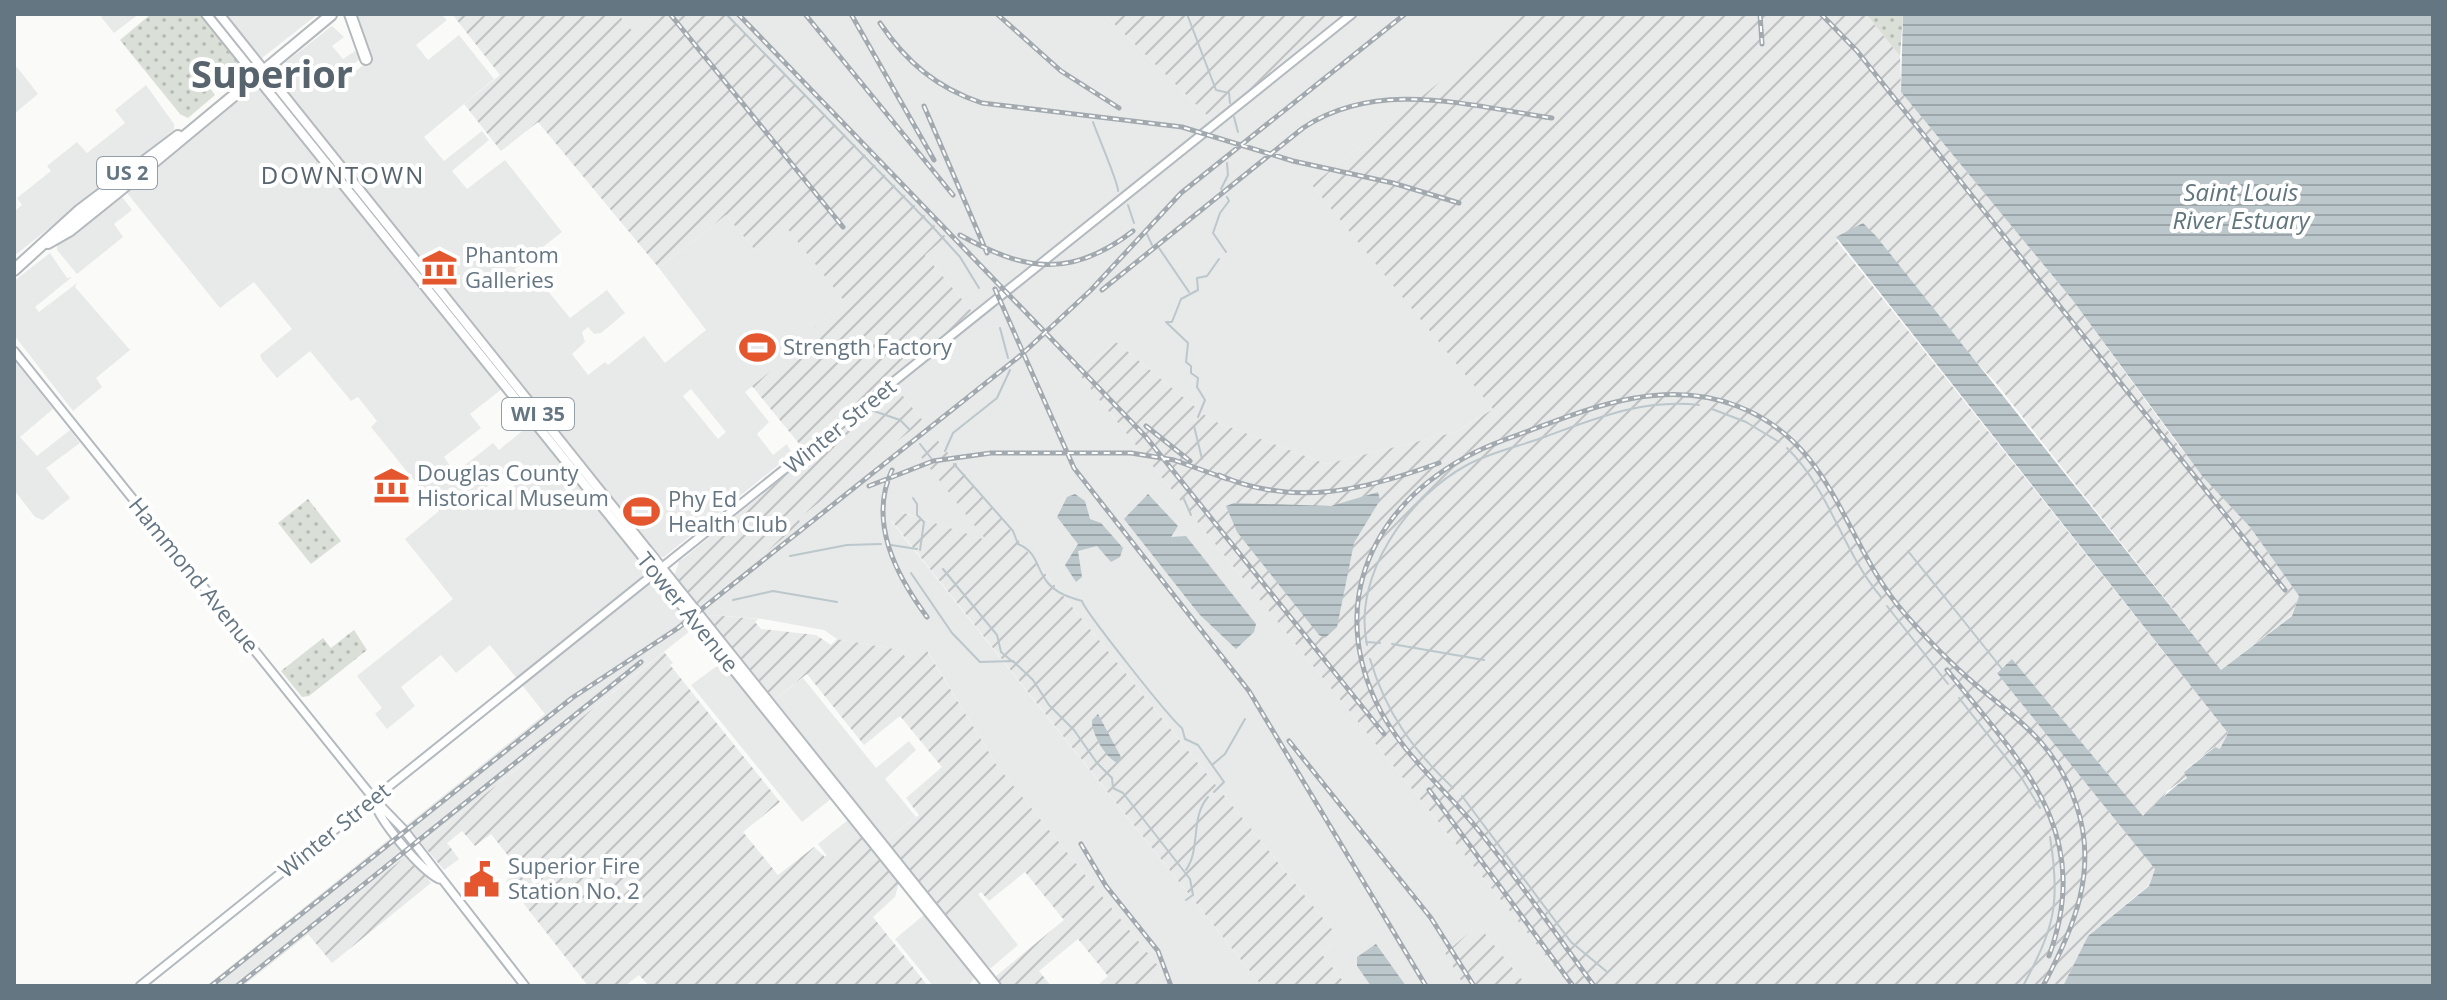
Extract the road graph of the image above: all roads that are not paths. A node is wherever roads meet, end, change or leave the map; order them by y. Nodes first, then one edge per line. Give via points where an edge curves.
1 (206, 14) edge
2 (219, 14) edge
3 (331, 14) edge
4 (338, 14) edge
5 (350, 14) edge
6 (1352, 14) edge
7 (366, 59) dead end
8 (259, 72) junction
9 (309, 141) junction
10 (334, 159) junction
11 (14, 270) edge
12 (14, 351) edge
13 (658, 569) junction
14 (374, 799) junction
15 (140, 986) edge
16 (525, 986) edge
17 (988, 986) edge
18 (996, 986) edge

1 - 8 main road, Tower Avenue / WI 35
2 - 8 main road, Tower Avenue / WI 35
3 - 4 highway, US 2
3 - 8 highway, US 2
5 - 7 highway
6 - 13 street, Winter Street
8 - 9 main road, Tower Avenue / WI 35
8 - 10 main road, Tower Avenue / WI 35
8 - 11 highway, US 2 via 187,131 159,146
9 - 10 main road
9 - 13 main road, Tower Avenue / WI 35
10 - 13 main road, Tower Avenue / WI 35
12 - 14 street, Hammond Avenue
13 - 14 street, Winter Street
13 - 17 main road, Tower Avenue / WI 35
13 - 18 main road, Tower Avenue / WI 35
14 - 15 street, Winter Street
14 - 16 street, Hammond Avenue via 379,814

